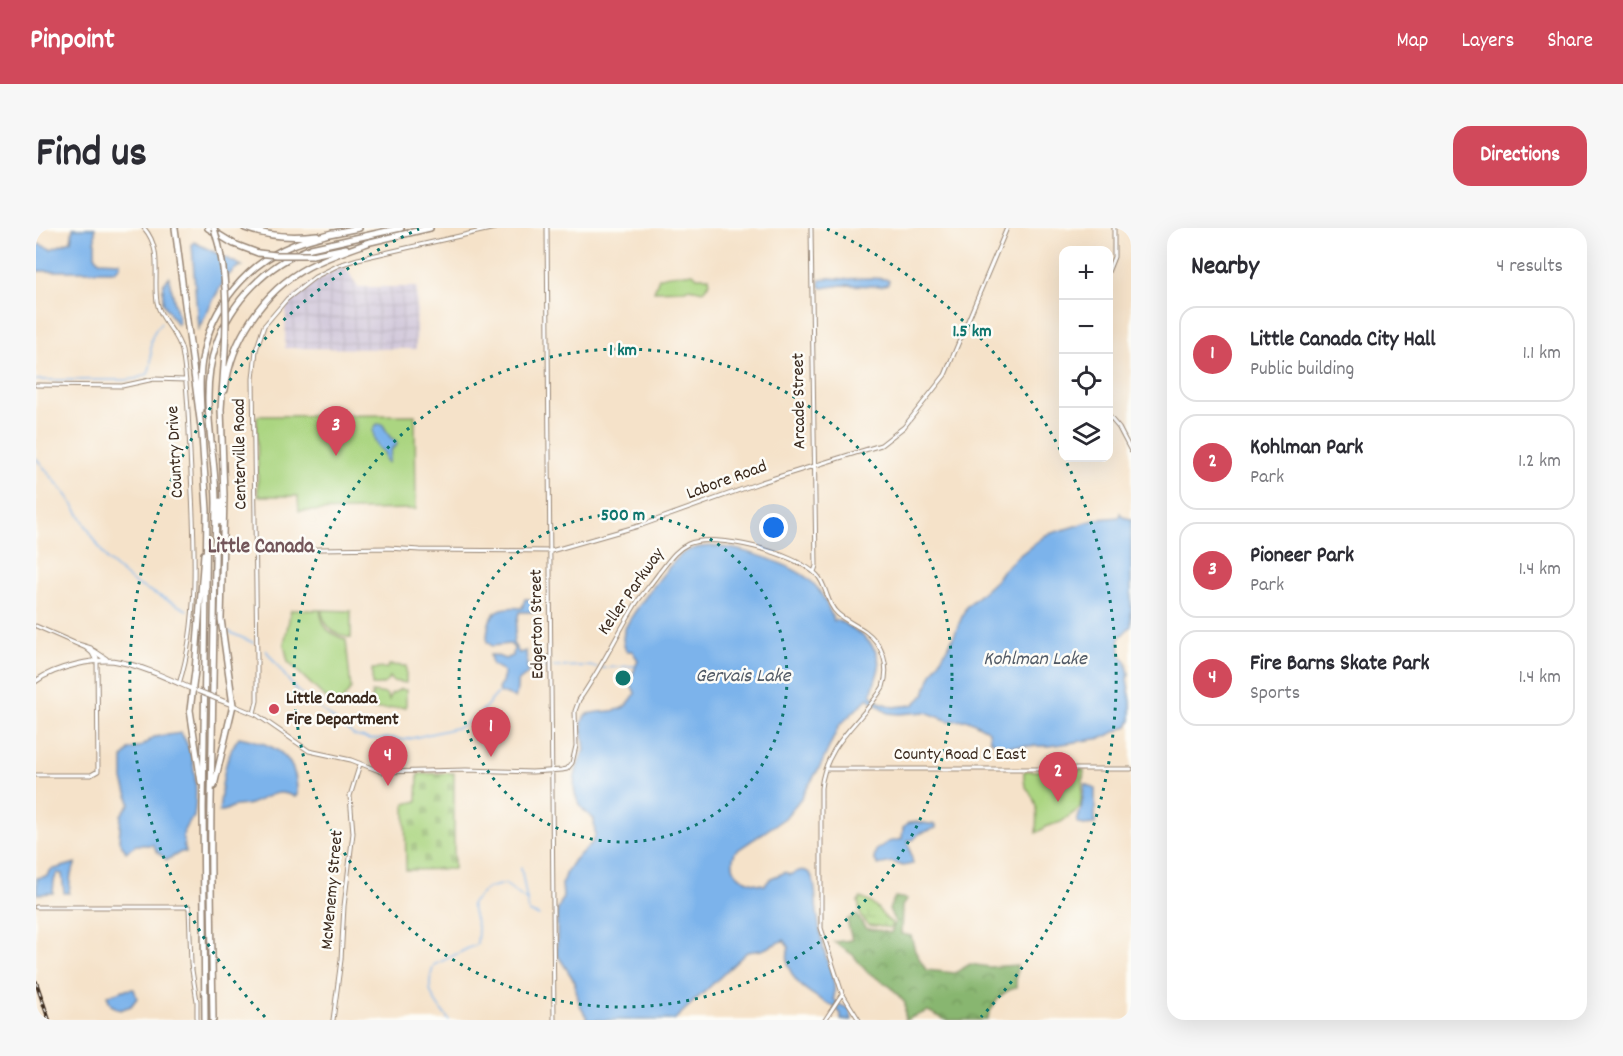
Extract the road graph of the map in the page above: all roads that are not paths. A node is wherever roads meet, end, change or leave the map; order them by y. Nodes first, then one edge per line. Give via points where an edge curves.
1 (144, 228) edge
2 (175, 228) edge
3 (208, 228) edge
4 (214, 228) edge
5 (245, 228) edge
6 (359, 228) edge
7 (401, 228) edge
8 (429, 228) edge
9 (495, 228) edge
10 (548, 228) edge
11 (811, 228) edge
12 (1007, 228) edge
13 (1114, 228) edge
14 (332, 233) junction
15 (368, 243) junction
16 (1113, 263) edge
17 (185, 380) junction
18 (36, 385) edge
19 (222, 421) junction
20 (1113, 421) edge
21 (202, 435) junction
22 (1131, 451) edge
23 (223, 464) junction
24 (814, 465) junction
25 (207, 543) junction
26 (255, 550) junction
27 (551, 551) junction
28 (814, 572) junction
29 (215, 583) junction
30 (36, 626) edge
31 (78, 644) junction
32 (94, 651) junction
33 (112, 660) junction
34 (97, 662) junction
35 (36, 681) edge
36 (179, 684) junction
37 (195, 690) junction
38 (233, 705) junction
39 (254, 713) junction
40 (360, 764) junction
41 (826, 769) junction
42 (1131, 769) edge
43 (553, 772) junction
44 (36, 775) edge
45 (211, 802) junction
46 (203, 808) junction
47 (36, 907) edge
48 (842, 993) junction
49 (197, 1020) edge
50 (205, 1020) edge
51 (213, 1020) edge
52 (333, 1020) edge
53 (554, 1020) edge
54 (825, 1020) edge
55 (859, 1020) edge

1 - 17 street, Country Drive via 155,246 157,303 181,345
2 - 21 highway
3 - 15 highway, bridge via 234,244 285,256 312,255
4 - 19 highway, bridge via 227,310
5 - 14 highway via 285,237
6 - 14 highway
7 - 29 highway via 298,252 254,284 223,328 212,360 208,398 216,496
8 - 15 highway
9 - 26 street, Centerville Road via 340,265 308,282 264,326 256,350 253,380
10 - 27 street, Edgerton Street
11 - 24 street, Arcade Street
12 - 24 street, Labore Road via 945,375 904,427 876,447
13 - 16 street
14 - 21 highway via 292,245 270,257 232,291 216,316 206,343 201,367
15 - 19 highway via 307,268 285,281 265,302 243,332 231,360
17 - 18 street via 154,378 122,386
17 - 36 street, Country Drive via 193,510 193,596 186,663
19 - 23 highway
20 - 22 street
21 - 25 highway
23 - 29 highway
23 - 38 highway via 221,626
24 - 27 street, Labore Road via 642,525
24 - 28 street, Arcade Street
25 - 37 highway
25 - 46 highway
26 - 27 street, Labore Road
26 - 39 street, Centerville Road
27 - 43 street, Edgerton Street
28 - 41 street via 836,612 880,647 886,674 883,687 839,741
28 - 43 street, Keller Parkway via 787,558 725,542 700,541 678,550 638,601 579,700 573,760 567,769
29 - 45 highway
30 - 31 street
31 - 32 street
31 - 34 street via 91,651
32 - 33 main road
32 - 34 street
33 - 34 main road
33 - 36 main road
34 - 35 main road via 59,669
34 - 44 street via 97,773
36 - 37 main road
37 - 38 main road, bridge
37 - 46 highway via 190,719
38 - 39 street
38 - 45 highway
39 - 40 street via 309,751
40 - 43 street via 394,773
40 - 52 street, McMenemy Street via 350,796 353,833
41 - 42 street, County Road C East
41 - 48 street via 821,788 821,928
43 - 53 street, Edgerton Street
45 - 51 highway
46 - 50 highway
47 - 49 street via 189,907
48 - 54 street
48 - 55 street

